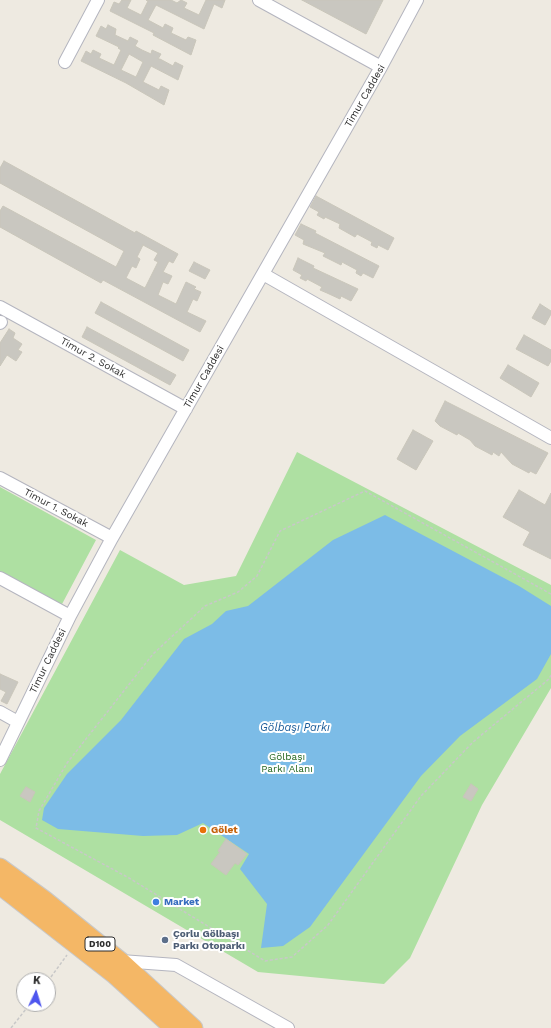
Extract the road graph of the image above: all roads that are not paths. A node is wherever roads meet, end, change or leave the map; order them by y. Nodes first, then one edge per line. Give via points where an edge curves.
1 (98, 0) edge
2 (259, 0) edge
3 (417, 0) edge
4 (65, 62) dead end
5 (381, 67) junction
6 (263, 274) junction
7 (0, 306) edge
8 (186, 409) junction
9 (551, 438) edge
10 (0, 478) edge
11 (112, 538) junction
12 (0, 578) edge
13 (70, 616) junction
14 (0, 712) edge
15 (18, 722) junction
16 (0, 760) edge
17 (0, 867) edge
18 (0, 886) edge
19 (121, 961) junction
20 (173, 1028) edge
21 (194, 1028) edge
22 (288, 1028) edge

1 - 4 street
2 - 5 street
3 - 5 street, Timur Caddesi
5 - 6 street, Timur Caddesi
6 - 8 street, Timur Caddesi
6 - 9 street
7 - 8 street, Timur 2. Sokak
8 - 11 street, Timur Caddesi
10 - 11 street, Timur 1. Sokak
11 - 13 street, Timur Caddesi
12 - 13 street
13 - 15 street, Timur Caddesi
14 - 15 street
15 - 16 street, Timur Caddesi
17 - 19 highway, D100
18 - 20 highway, D100 via 113,974
19 - 21 highway, D100
19 - 22 street via 176,965

